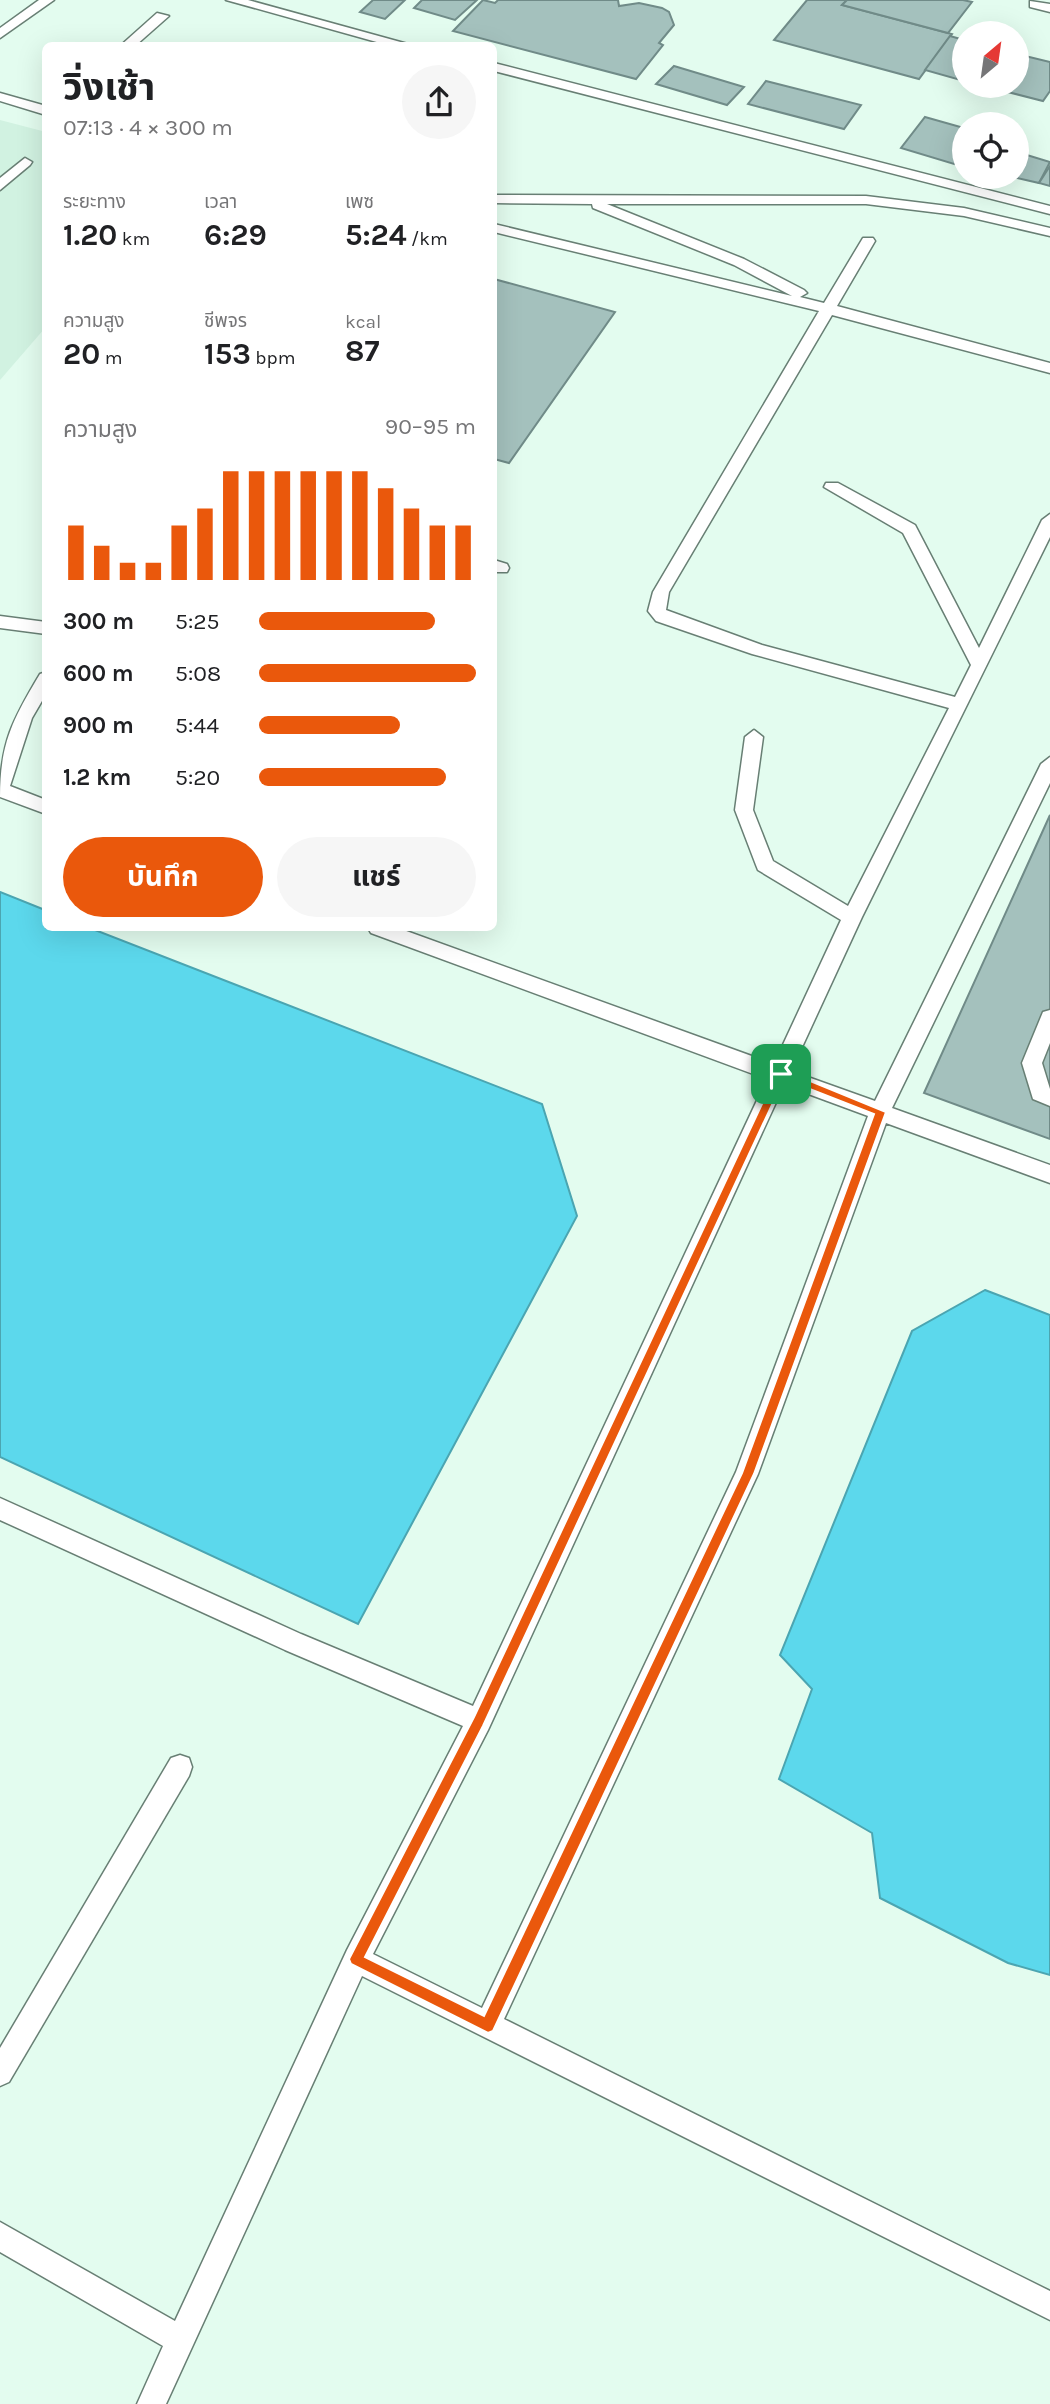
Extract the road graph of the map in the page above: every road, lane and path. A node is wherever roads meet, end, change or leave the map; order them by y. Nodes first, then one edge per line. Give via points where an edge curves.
1 (47, 0) edge
2 (233, 0) edge
3 (1035, 4) dead end
4 (1050, 8) edge
5 (162, 16) dead end
6 (0, 34) edge
7 (131, 42) edge
8 (395, 42) edge
9 (497, 68) edge
10 (0, 97) edge
11 (42, 110) edge
12 (25, 162) dead end
13 (0, 186) edge
14 (497, 199) edge
15 (588, 201) junction
16 (1050, 211) edge
17 (497, 229) edge
18 (1050, 232) edge
19 (868, 241) dead end
20 (829, 309) junction
21 (1050, 368) edge
22 (832, 487) dead end
23 (1050, 520) edge
24 (0, 622) edge
25 (42, 627) edge
26 (980, 666) junction
27 (42, 685) edge
28 (960, 705) junction
29 (754, 737) dead end
30 (1050, 764) edge
31 (0, 789) edge
32 (42, 805) edge
33 (852, 917) junction
34 (386, 931) edge
35 (1050, 1018) edge
36 (781, 1074) junction
37 (1050, 1098) edge
38 (880, 1112) junction
39 (1050, 1174) edge
40 (0, 1509) edge
41 (479, 1721) junction
42 (180, 1767) dead end
43 (356, 1959) junction
44 (488, 2025) junction
45 (0, 2073) edge
46 (0, 2236) edge
47 (1050, 2306) edge
48 (182, 2341) junction
49 (151, 2404) edge

1 - 6 lane
2 - 8 lane
3 - 4 lane
5 - 7 lane
9 - 16 lane
10 - 11 lane
12 - 13 lane
14 - 15 lane
15 - 18 lane via 866,200 964,212
15 - 20 lane via 739,262
17 - 20 lane
19 - 20 lane
20 - 21 lane
20 - 28 lane via 661,592 657,611 662,617 758,650
22 - 26 lane via 909,529
23 - 26 lane
24 - 25 lane
26 - 28 lane
27 - 31 lane via 23,718
28 - 33 lane
29 - 33 lane via 744,810 765,865
30 - 38 lane
31 - 32 lane
33 - 36 lane
34 - 36 lane
35 - 37 lane via 1032,1063 1040,1094
36 - 38 lane
36 - 41 lane
38 - 39 lane
38 - 44 lane via 747,1474
40 - 41 lane
41 - 43 lane
42 - 45 lane
43 - 44 lane
43 - 48 lane
44 - 47 lane
46 - 48 lane
48 - 49 lane

